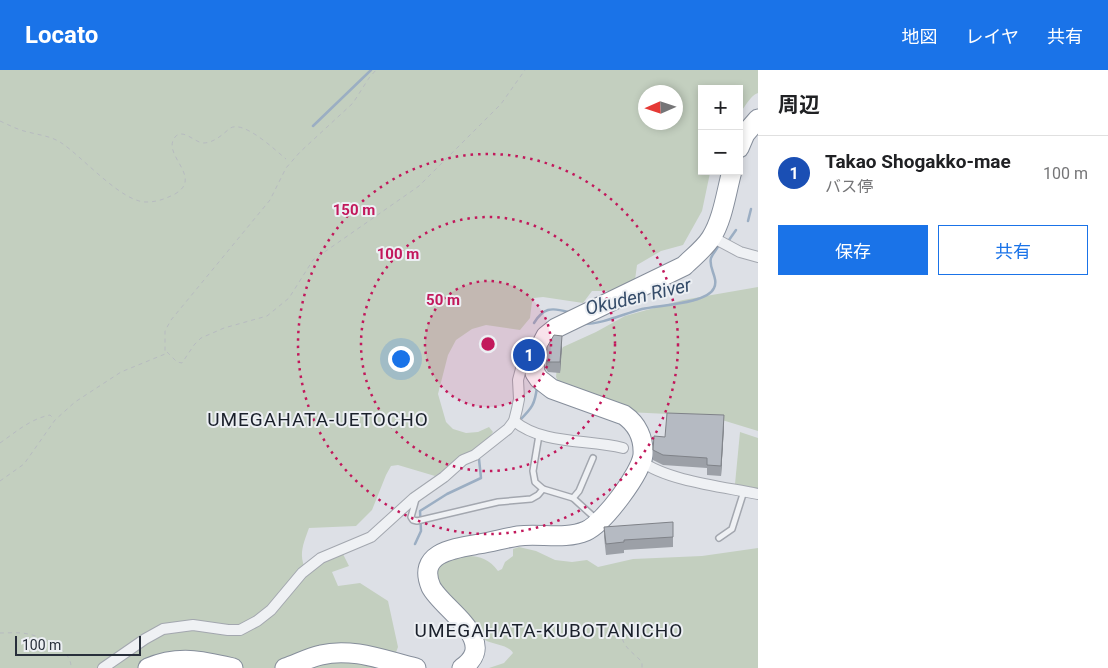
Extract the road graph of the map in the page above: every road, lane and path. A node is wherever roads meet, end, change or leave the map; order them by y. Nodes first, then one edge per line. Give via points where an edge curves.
1 (376, 70) edge
2 (525, 70) edge
3 (758, 119) edge
4 (0, 121) edge
5 (743, 140) edge
6 (286, 158) dead end
7 (731, 175) edge
8 (712, 236) junction
9 (758, 257) edge
10 (166, 352) junction
11 (534, 363) junction
12 (55, 420) junction
13 (514, 421) junction
14 (539, 435) junction
15 (0, 443) edge
16 (623, 448) dead end
17 (593, 458) dead end
18 (641, 461) junction
19 (0, 482) edge
20 (543, 489) junction
21 (744, 491) junction
22 (418, 494) junction
23 (758, 494) edge
24 (573, 498) junction
25 (599, 522) junction
26 (719, 538) dead end
27 (622, 632) dead end
28 (0, 633) edge
29 (72, 668) edge
30 (103, 668) edge
31 (148, 668) edge
32 (234, 668) edge
33 (285, 668) edge
34 (416, 668) edge
35 (462, 668) edge
36 (642, 668) edge

1 - 10 path via 353,103 286,168 270,200 171,320 165,331
2 - 10 path via 501,104 419,186 313,260 289,298 267,316 201,338 182,363
3 - 5 highway
4 - 6 path via 53,138 118,190 141,202 165,199 184,185 184,169 174,152 173,143 179,134 202,143 223,136 230,127 245,128
7 - 8 highway
8 - 9 street via 740,252
8 - 11 highway via 684,266 556,328 542,342
10 - 12 path via 121,372 75,402
11 - 13 street via 522,365 519,372 519,399
11 - 18 highway via 539,379 552,388 631,420 640,434
12 - 15 path via 50,415 42,417
12 - 19 path via 24,464
13 - 14 street
13 - 22 street via 475,455 463,460
14 - 16 street
14 - 20 lane via 533,471 537,485
17 - 24 lane
18 - 21 street via 654,470
18 - 25 highway via 618,500
20 - 22 lane via 531,499 498,502 414,520 411,514
20 - 24 lane
21 - 23 street
21 - 26 lane via 732,529
22 - 30 street via 371,536 321,558 302,573 271,610 249,626 240,630 194,625 163,629
24 - 25 lane
25 - 35 highway via 576,534 518,536 446,550 435,558 429,569 428,582 463,622 474,644 470,661
27 - 36 path via 621,639 642,662
28 - 29 path via 27,634 45,639 68,656
31 - 32 highway via 195,659
33 - 34 highway via 333,652 360,654

